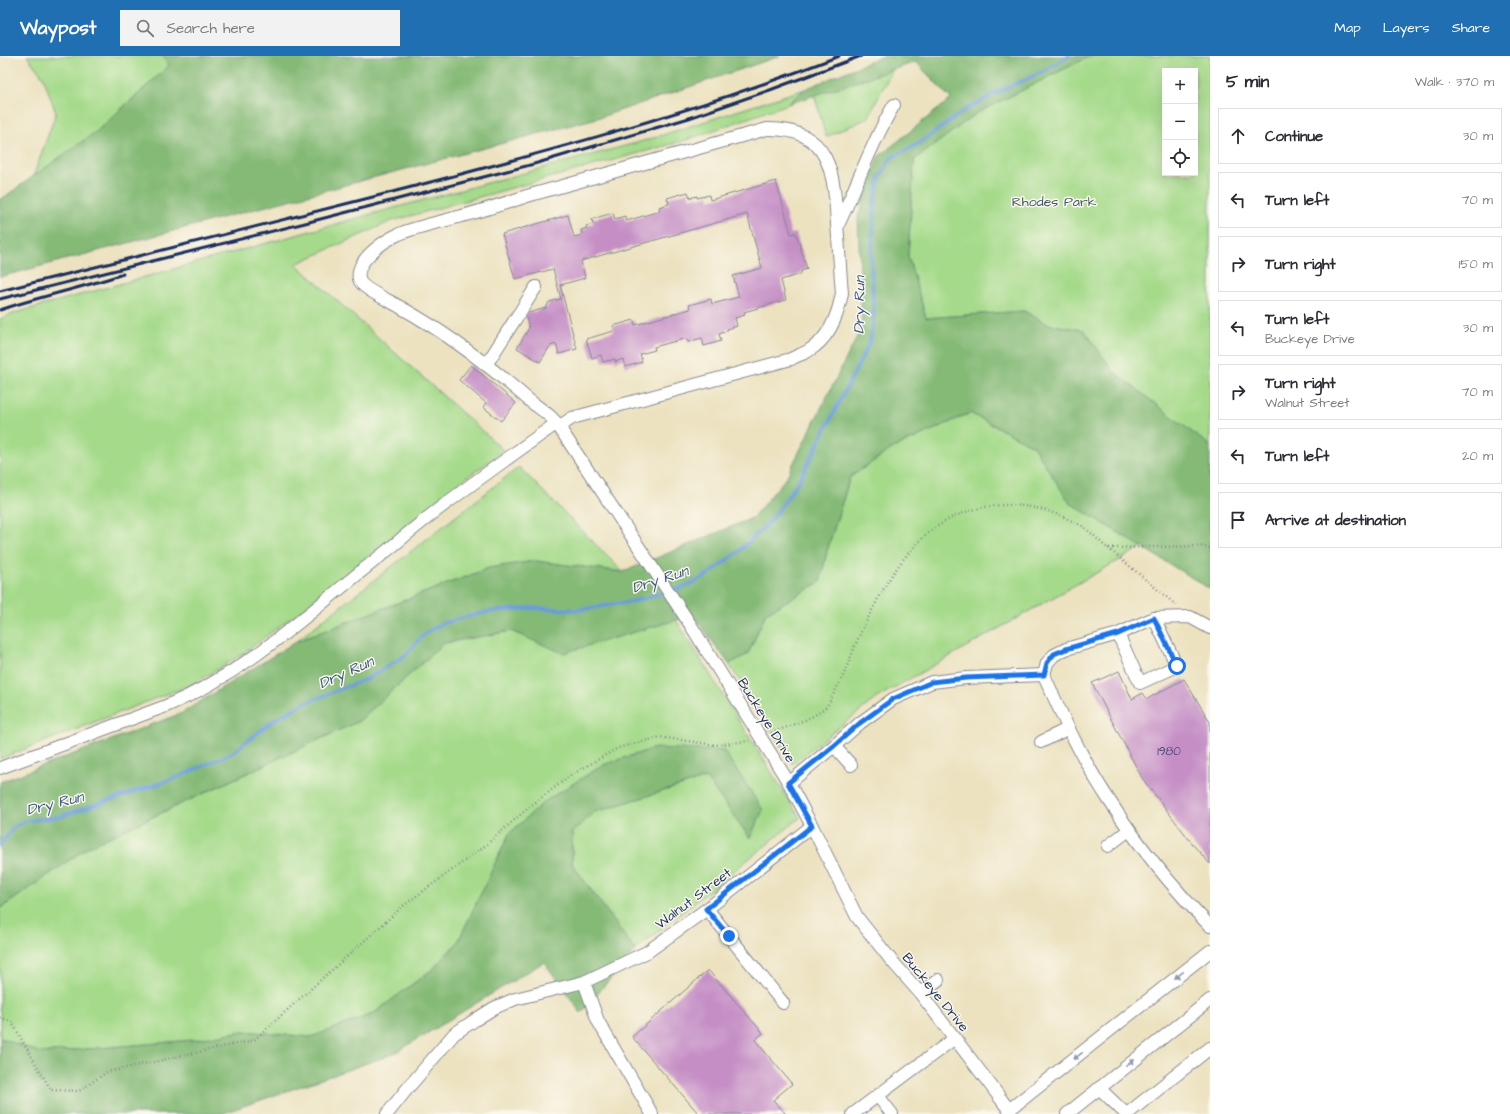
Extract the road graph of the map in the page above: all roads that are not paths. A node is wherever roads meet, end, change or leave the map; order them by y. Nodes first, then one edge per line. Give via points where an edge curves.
1 (894, 105) dead end
2 (837, 226) junction
3 (536, 287) dead end
4 (486, 365) junction
5 (557, 423) junction
6 (1154, 618) junction
7 (1210, 628) edge
8 (1118, 634) junction
9 (1044, 675) junction
10 (1069, 728) junction
11 (1041, 742) dead end
12 (834, 746) junction
13 (851, 765) dead end
14 (0, 768) edge
15 (788, 783) junction
16 (812, 826) junction
17 (1129, 830) junction
18 (1108, 846) dead end
19 (706, 909) junction
20 (1210, 926) edge
21 (1210, 951) edge
22 (938, 980) dead end
23 (584, 982) junction
24 (920, 993) junction
25 (1210, 1000) edge
26 (783, 1004) dead end
27 (955, 1038) junction
28 (1210, 1048) edge
29 (1099, 1088) junction
30 (878, 1096) junction
31 (1010, 1112) edge
32 (388, 1114) edge
33 (652, 1114) edge
34 (853, 1114) edge
35 (892, 1114) edge
36 (1067, 1114) edge
37 (1127, 1114) edge

1 - 2 lane via 883,123
2 - 4 lane via 835,186 823,152 797,132 767,129 410,230 392,237 362,262 358,271 362,286 434,326
2 - 5 lane via 842,294 839,311 824,336 808,351 791,359
3 - 4 lane
4 - 5 lane
5 - 14 lane via 443,506 285,634 223,678 166,706
5 - 15 lane, Buckeye Drive via 690,624
6 - 7 lane via 1190,617
6 - 8 lane
6 - 8 lane via 1177,666 1140,683
8 - 9 lane via 1054,654 1047,663
9 - 10 lane
9 - 12 lane via 932,682 893,699
10 - 11 lane
10 - 17 lane via 1108,799
12 - 13 lane
12 - 15 lane
15 - 16 lane, Buckeye Drive
16 - 19 lane, Walnut Street
16 - 24 lane, Buckeye Drive via 857,917 890,960
17 - 18 lane
17 - 20 lane
19 - 23 lane, Walnut Street via 646,952
19 - 26 lane
21 -> 31 lane
22 - 24 lane
23 - 32 lane, Walnut Street via 515,999 474,1020 454,1034
23 - 33 lane via 598,1021
24 - 27 lane, Buckeye Drive
29 -> 25 lane
27 - 30 lane
27 - 31 lane, Buckeye Drive
28 - 37 lane
29 - 36 lane
29 - 37 lane
30 - 34 lane
30 - 35 lane

